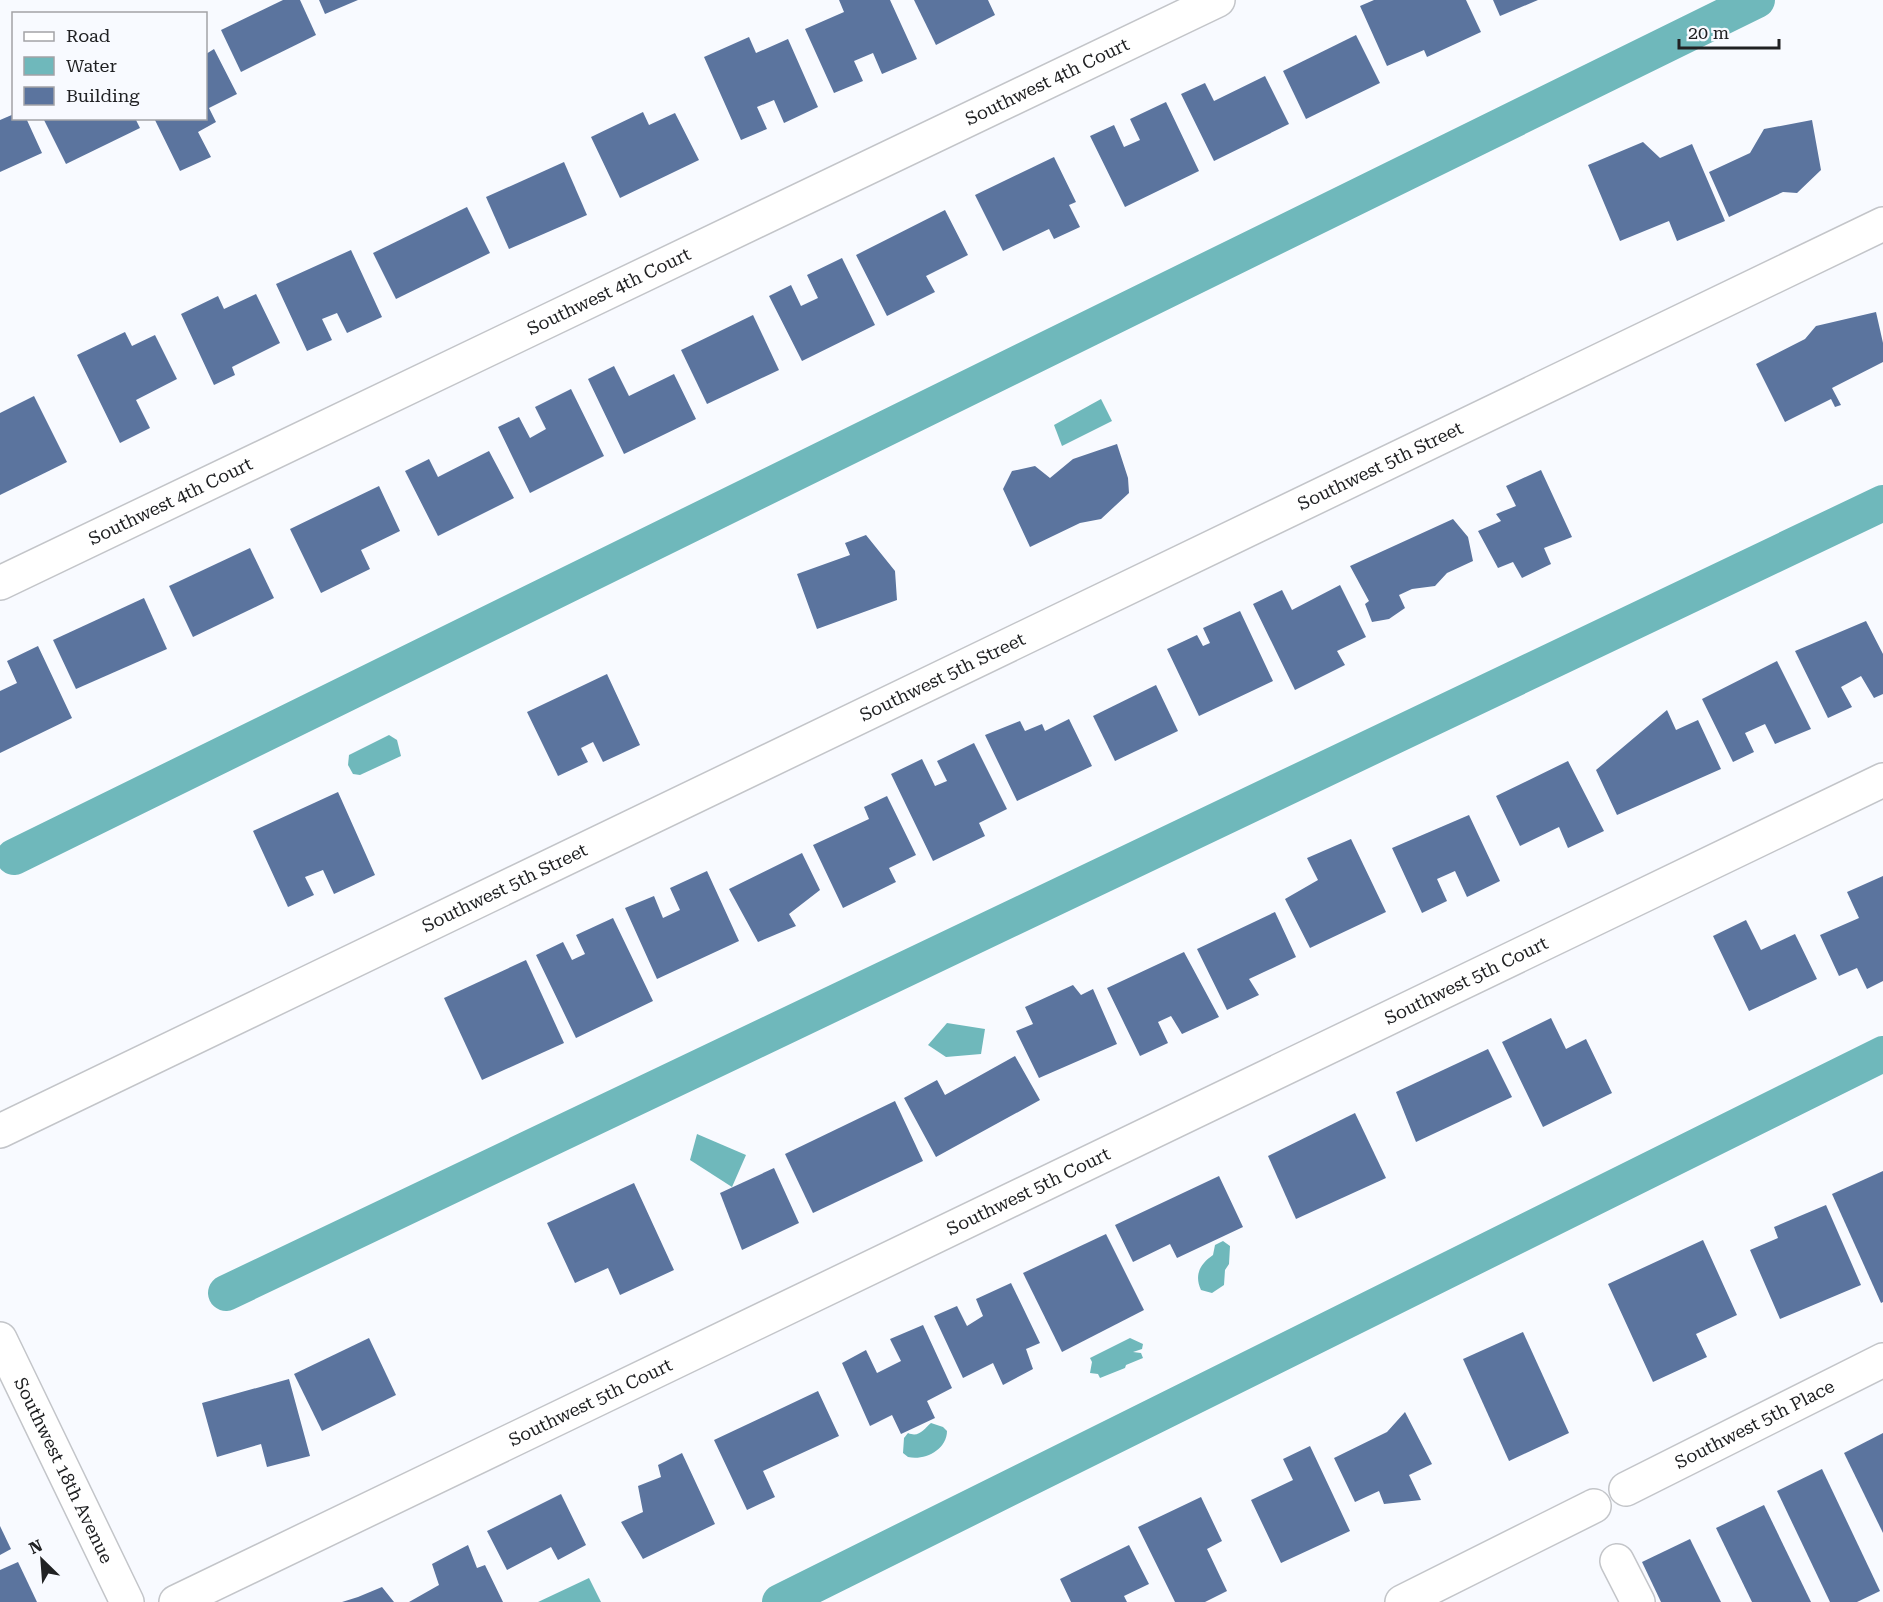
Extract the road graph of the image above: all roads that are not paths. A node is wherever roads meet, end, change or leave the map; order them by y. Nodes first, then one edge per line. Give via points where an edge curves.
1 (1218, 0) edge
2 (1883, 224) edge
3 (0, 584) edge
4 (1883, 780) edge
5 (0, 1131) edge
6 (0, 1339) edge
7 (1883, 1360) edge
8 (1626, 1489) dead end
9 (1594, 1506) dead end
10 (1617, 1561) dead end
11 (127, 1602) edge
12 (176, 1602) edge
13 (1402, 1602) edge
14 (1638, 1602) edge

1 - 3 street, Southwest 4th Court
2 - 5 street, Southwest 5th Street
4 - 12 street, Southwest 5th Court
6 - 11 street, Southwest 18th Avenue
7 - 8 street, Southwest 5th Place
9 - 13 street
10 - 14 street

